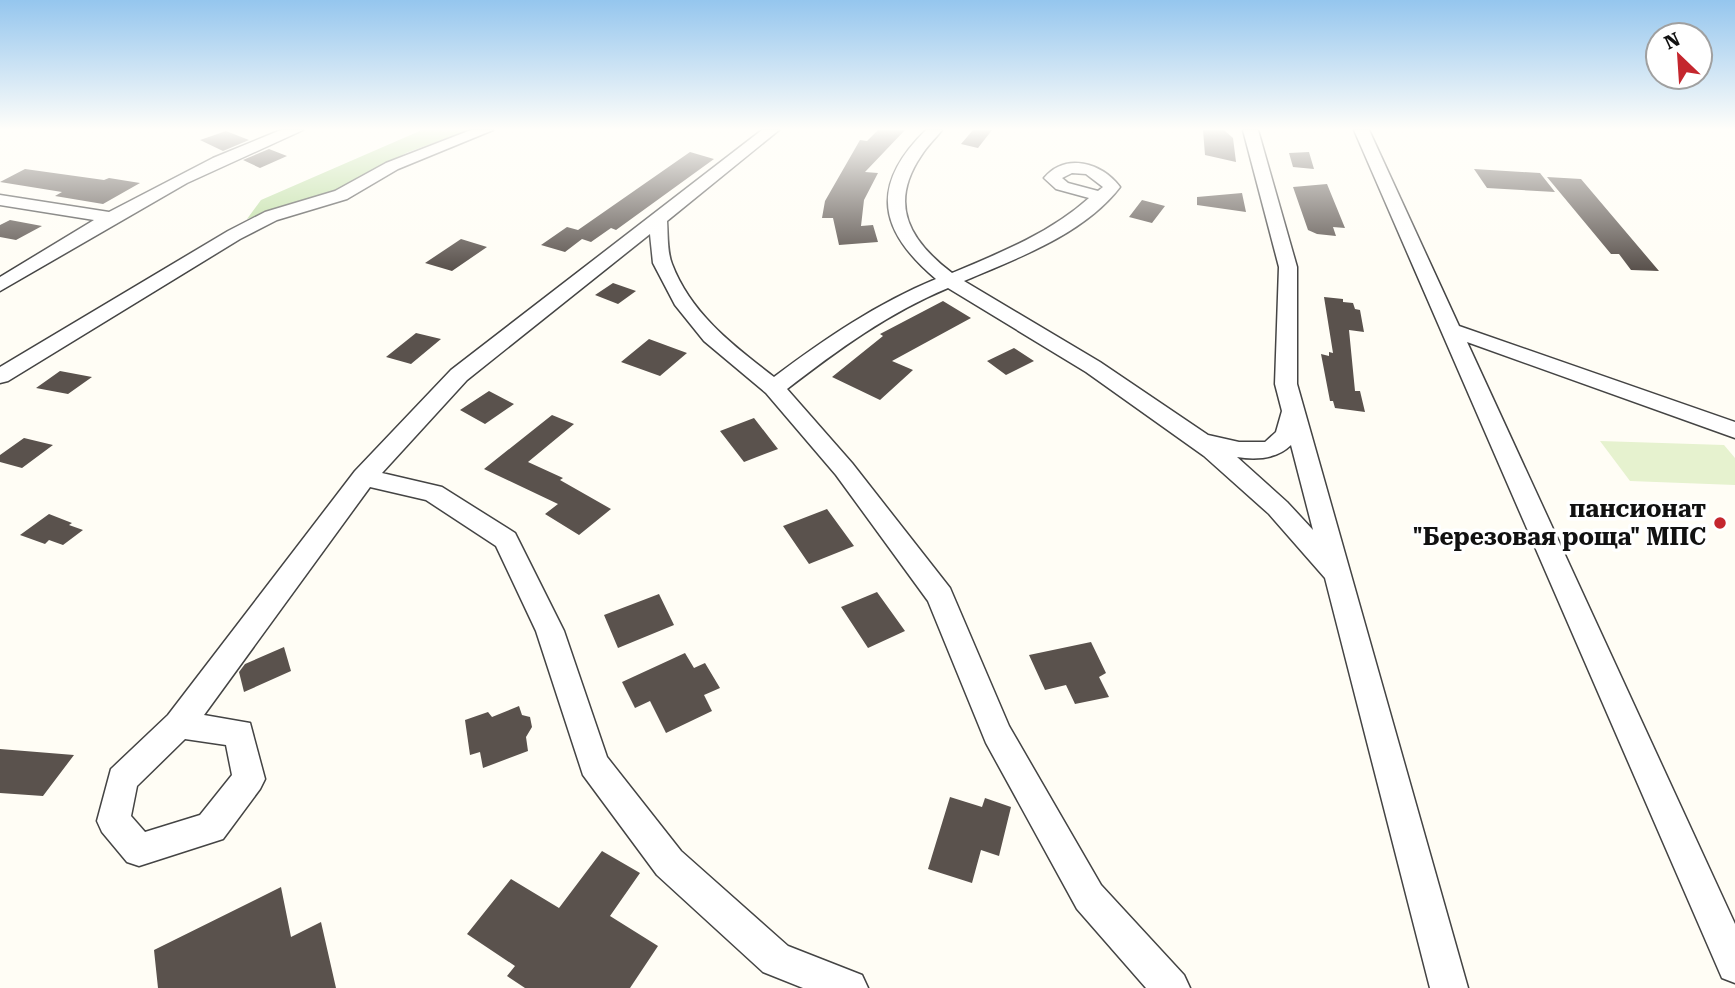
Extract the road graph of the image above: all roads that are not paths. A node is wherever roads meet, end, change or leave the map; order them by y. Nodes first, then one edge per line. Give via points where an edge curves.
1 (190, 176) edge
2 (377, 176) edge
3 (713, 176) edge
4 (901, 176) edge
5 (1263, 176) edge
6 (1382, 176) edge
7 (1103, 197) dead end
8 (0, 200) edge
9 (108, 217) junction
10 (658, 219) junction
11 (950, 279) junction
12 (0, 285) edge
13 (1451, 330) junction
14 (0, 376) edge
15 (774, 388) junction
16 (1293, 412) junction
17 (1735, 429) edge
18 (1201, 441) junction
19 (364, 477) junction
20 (1338, 575) junction
21 (179, 725) junction
22 (1735, 965) edge
23 (849, 988) edge
24 (1171, 988) edge
25 (1449, 988) edge

1 - 9 street
2 - 14 street via 357,189 271,216 234,235
3 - 10 street
4 - 11 street via 894,209 906,237
5 - 16 street via 1289,267 1286,384
6 - 13 street
7 - 11 street via 1053,234
8 - 9 street
9 - 12 street
10 - 15 street via 662,262 682,301 710,337
10 - 19 street via 458,375
11 - 15 street via 869,319
11 - 18 street
13 - 17 street
13 - 22 street
15 - 24 street via 845,469 940,596 997,733 1090,897
16 - 18 street via 1286,436 1266,450 1238,452
16 - 20 street
18 - 20 street via 1276,507
19 - 21 street
19 - 23 street via 433,493 506,540 550,631 594,765 652,842 669,863 776,959
20 - 25 street
21 - 21 street via 122,779 114,821 139,850 211,828 249,779 239,733

